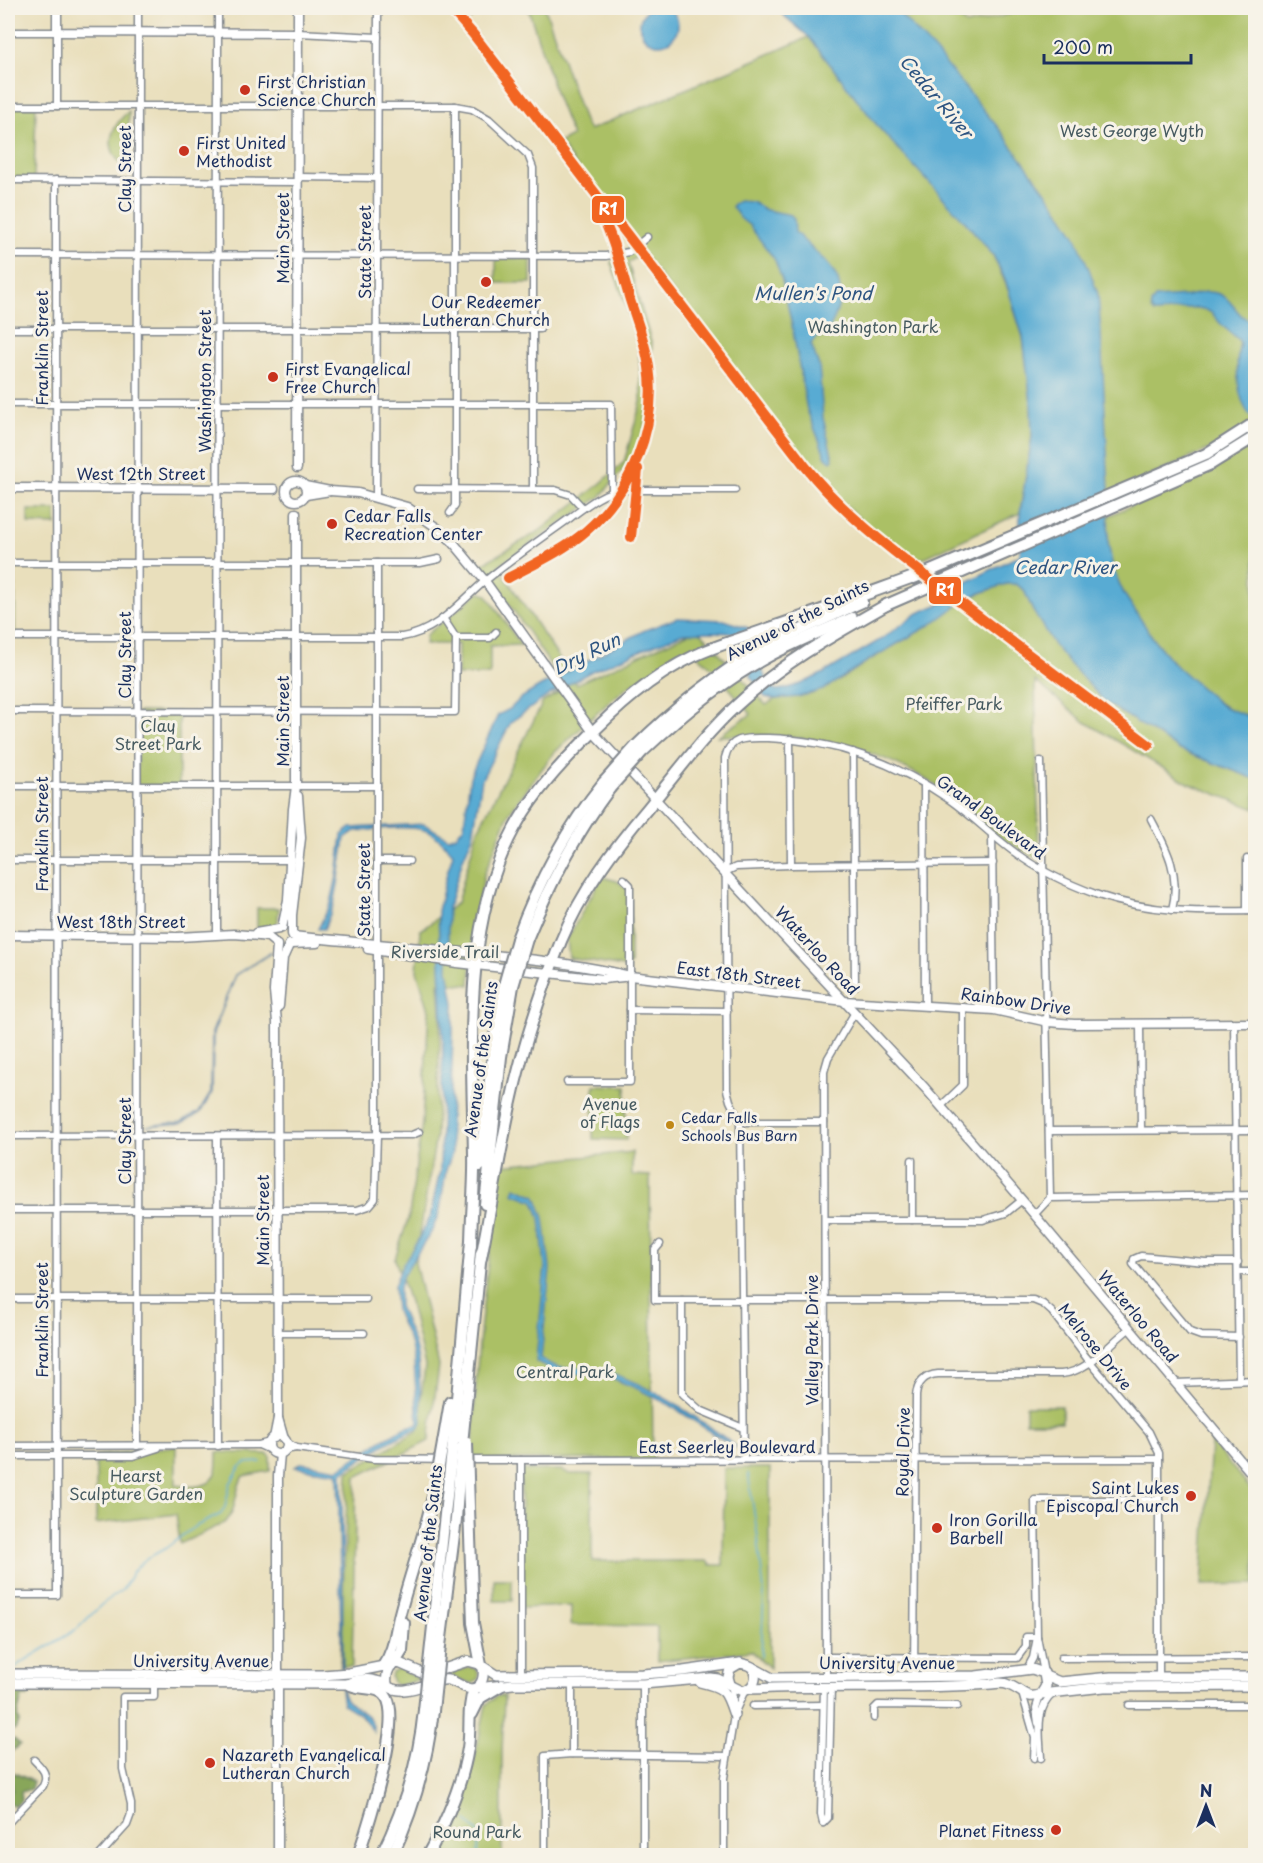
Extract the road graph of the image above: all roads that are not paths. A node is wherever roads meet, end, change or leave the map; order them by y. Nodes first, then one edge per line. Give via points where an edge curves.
1 (57, 8) edge
2 (138, 8) edge
3 (218, 8) edge
4 (298, 8) edge
5 (378, 8) edge
6 (457, 8) edge
7 (469, 13) dead end
8 (8, 32) edge
9 (57, 32) junction
10 (138, 32) junction
11 (218, 32) junction
12 (298, 33) junction
13 (378, 37) junction
14 (8, 106) edge
15 (57, 106) junction
16 (138, 106) junction
17 (218, 106) junction
18 (298, 106) junction
19 (378, 106) junction
20 (455, 106) junction
21 (377, 178) junction
22 (8, 180) edge
23 (56, 180) junction
24 (298, 180) junction
25 (138, 181) junction
26 (218, 181) junction
27 (647, 237) dead end
28 (8, 255) edge
29 (56, 255) junction
30 (377, 255) junction
31 (455, 255) junction
32 (534, 255) junction
33 (138, 256) junction
34 (218, 256) junction
35 (297, 256) junction
36 (8, 329) edge
37 (56, 329) junction
38 (537, 329) junction
39 (138, 330) junction
40 (218, 330) junction
41 (297, 330) junction
42 (377, 330) junction
43 (456, 330) junction
44 (297, 403) junction
45 (376, 403) junction
46 (8, 404) edge
47 (56, 404) junction
48 (138, 404) junction
49 (218, 404) junction
50 (456, 404) junction
51 (533, 404) junction
52 (1256, 422) edge
53 (1256, 436) edge
54 (297, 468) junction
55 (8, 488) edge
56 (56, 488) junction
57 (138, 488) junction
58 (218, 488) junction
59 (417, 489) dead end
60 (455, 489) junction
61 (533, 489) junction
62 (290, 490) junction
63 (304, 490) junction
64 (735, 490) dead end
65 (612, 492) junction
66 (376, 497) junction
67 (584, 508) junction
68 (296, 513) junction
69 (450, 513) dead end
70 (439, 559) dead end
71 (8, 563) edge
72 (56, 563) junction
73 (138, 563) junction
74 (217, 563) junction
75 (297, 563) junction
76 (377, 563) junction
77 (919, 576) junction
78 (485, 580) junction
79 (888, 604) junction
80 (443, 618) junction
81 (496, 632) dead end
82 (8, 637) edge
83 (56, 637) junction
84 (138, 637) junction
85 (377, 637) junction
86 (217, 638) junction
87 (297, 638) junction
88 (456, 638) junction
89 (717, 682) junction
90 (8, 711) edge
91 (56, 711) junction
92 (138, 712) junction
93 (217, 712) junction
94 (297, 712) junction
95 (377, 712) junction
96 (592, 731) junction
97 (790, 739) junction
98 (853, 752) junction
99 (1041, 761) dead end
100 (924, 783) junction
101 (8, 786) edge
102 (56, 786) junction
103 (137, 786) junction
104 (217, 786) junction
105 (296, 786) junction
106 (377, 786) junction
107 (655, 800) junction
108 (1151, 819) dead end
109 (992, 835) junction
110 (1247, 859) dead end
111 (8, 860) edge
112 (56, 860) junction
113 (137, 860) junction
114 (217, 860) junction
115 (295, 860) junction
116 (377, 861) junction
117 (408, 861) dead end
118 (993, 862) junction
119 (924, 863) junction
120 (854, 864) junction
121 (791, 865) junction
122 (1045, 871) junction
123 (725, 872) junction
124 (624, 879) dead end
125 (1172, 910) junction
126 (1248, 911) junction
127 (1256, 911) edge
128 (280, 928) junction
129 (217, 934) junction
130 (234, 934) junction
131 (8, 936) edge
132 (56, 936) junction
133 (137, 936) junction
134 (291, 940) junction
135 (276, 943) junction
136 (377, 948) junction
137 (478, 954) junction
138 (554, 962) junction
139 (477, 965) junction
140 (550, 973) junction
141 (630, 976) junction
142 (509, 986) junction
143 (855, 986) dead end
144 (727, 988) junction
145 (845, 1002) junction
146 (925, 1005) junction
147 (963, 1007) junction
148 (630, 1010) junction
149 (994, 1010) junction
150 (727, 1011) junction
151 (855, 1012) junction
152 (277, 1022) junction
153 (1048, 1022) junction
154 (1234, 1023) junction
155 (1256, 1023) edge
156 (1140, 1024) junction
157 (567, 1082) dead end
158 (941, 1106) junction
159 (740, 1122) junction
160 (824, 1122) junction
161 (1236, 1130) junction
162 (1256, 1130) edge
163 (1049, 1131) junction
164 (1141, 1131) junction
165 (415, 1133) dead end
166 (377, 1135) junction
167 (8, 1136) edge
168 (56, 1136) junction
169 (137, 1136) junction
170 (217, 1136) junction
171 (277, 1136) junction
172 (912, 1160) dead end
173 (1236, 1195) junction
174 (1256, 1195) edge
175 (1050, 1198) junction
176 (1022, 1200) junction
177 (56, 1204) junction
178 (137, 1209) junction
179 (217, 1209) junction
180 (277, 1209) junction
181 (8, 1210) edge
182 (1034, 1215) junction
183 (825, 1220) junction
184 (912, 1220) junction
185 (660, 1244) dead end
186 (471, 1246) junction
187 (481, 1258) junction
188 (1238, 1262) junction
189 (1238, 1272) junction
190 (1256, 1272) edge
191 (8, 1299) edge
192 (56, 1299) junction
193 (137, 1299) junction
194 (218, 1299) junction
195 (278, 1299) junction
196 (366, 1299) dead end
197 (682, 1300) junction
198 (742, 1300) junction
199 (825, 1300) junction
200 (1129, 1329) junction
201 (278, 1333) junction
202 (364, 1333) dead end
203 (1239, 1337) junction
204 (1091, 1360) junction
205 (1239, 1380) junction
206 (1256, 1380) edge
207 (1176, 1383) junction
208 (743, 1428) junction
209 (456, 1443) junction
210 (8, 1446) edge
211 (57, 1446) junction
212 (137, 1446) junction
213 (176, 1446) junction
214 (218, 1446) junction
215 (278, 1446) junction
216 (8, 1456) edge
217 (57, 1456) junction
218 (744, 1459) junction
219 (1159, 1459) junction
220 (521, 1460) junction
221 (825, 1460) junction
222 (915, 1460) junction
223 (459, 1477) junction
224 (1256, 1479) edge
225 (1158, 1500) junction
226 (8, 1595) edge
227 (1037, 1637) junction
228 (826, 1657) junction
229 (914, 1657) junction
230 (1159, 1657) junction
231 (1256, 1657) edge
232 (1061, 1658) dead end
233 (740, 1663) junction
234 (390, 1665) junction
235 (482, 1666) junction
236 (752, 1667) junction
237 (1026, 1670) junction
238 (521, 1673) junction
239 (8, 1674) edge
240 (1044, 1675) junction
241 (914, 1677) junction
242 (1159, 1677) junction
243 (1256, 1677) edge
244 (23, 1679) junction
245 (643, 1679) junction
246 (279, 1680) junction
247 (692, 1680) junction
248 (345, 1681) junction
249 (872, 1681) junction
250 (8, 1683) edge
251 (827, 1683) junction
252 (154, 1684) junction
253 (572, 1684) junction
254 (387, 1685) junction
255 (502, 1685) junction
256 (731, 1686) junction
257 (1256, 1686) edge
258 (1117, 1687) junction
259 (476, 1688) junction
260 (747, 1689) junction
261 (1021, 1691) junction
262 (1055, 1693) junction
263 (1041, 1694) junction
264 (387, 1698) junction
265 (822, 1705) junction
266 (1256, 1705) edge
267 (753, 1706) dead end
268 (957, 1706) dead end
269 (1130, 1706) dead end
270 (428, 1711) junction
271 (734, 1715) junction
272 (471, 1718) junction
273 (874, 1718) dead end
274 (1039, 1730) junction
275 (572, 1754) junction
276 (643, 1755) junction
277 (727, 1756) junction
278 (34, 1760) dead end
279 (8, 1823) edge
280 (99, 1856) edge
281 (278, 1856) edge
282 (358, 1856) edge
283 (381, 1856) edge
284 (392, 1856) edge
285 (427, 1856) edge
286 (545, 1856) edge
287 (644, 1856) edge
288 (724, 1856) edge

1 - 9 main road
2 - 10 street, Clay Street
3 - 11 street, Washington Street
4 - 12 main road, Main Street
5 - 13 street, State Street
6 - 7 street
8 - 9 street
9 - 10 main road
9 - 15 street
10 - 11 main road
10 - 16 street, Clay Street
11 - 12 main road
11 - 17 street, Washington Street
12 - 13 street
12 - 18 main road, Main Street
13 - 19 street, State Street
14 - 15 street
15 - 16 street
16 - 17 street
16 - 25 street, Clay Street
17 - 18 street
17 - 26 street, Washington Street
18 - 19 street
18 - 24 main road, Main Street
19 - 20 street
19 - 21 street, State Street
20 - 31 street
20 - 32 street via 482,113 528,155 533,168
21 - 24 street
21 - 30 street, State Street
22 - 23 street
23 - 25 street
23 - 29 street, Franklin Street
24 - 26 street
24 - 35 main road, Main Street
25 - 26 street
25 - 33 street, Clay Street
26 - 34 street, Washington Street
27 - 32 street via 632,250 616,255
28 - 29 street
29 - 33 street
29 - 37 street, Franklin Street
30 - 31 street
30 - 35 street
30 - 42 street, State Street
31 - 32 street
31 - 43 street
32 - 38 street
33 - 34 street
33 - 39 street, Clay Street
34 - 35 street
34 - 40 street, Washington Street
35 - 41 main road, Main Street
36 - 37 street
37 - 39 street
37 - 47 street, Franklin Street
38 - 43 street
38 - 51 street
39 - 40 street
39 - 48 street, Clay Street
40 - 41 street
40 - 49 street, Washington Street
41 - 42 street
41 - 44 main road, Main Street
42 - 43 street
42 - 45 street, State Street
43 - 50 street
44 - 45 street
44 - 49 street
44 - 54 main road, Main Street
45 - 50 street
45 - 66 street, State Street
46 - 47 street
47 - 48 street
47 - 56 street, Franklin Street
48 - 49 street
48 - 57 street, Clay Street
49 - 58 street, Washington Street
50 - 51 street
50 - 60 street
51 - 61 street
51 - 65 street via 611,404
52 - 77 highway, Avenue of the Saints via 1206,453
53 - 79 highway, Avenue of the Saints via 1211,464
54 - 62 main road, Main Street
54 - 63 main road, Main Street
55 - 56 main road, West 12th Street
56 - 57 main road, West 12th Street
56 - 72 street, Franklin Street
57 - 58 main road, West 12th Street
57 - 73 street, Clay Street
58 - 62 main road, West 12th Street
58 - 74 street, Washington Street
59 - 60 street
60 - 61 street
60 - 69 street via 455,506
61 - 67 street via 570,495
62 - 63 main road
62 - 63 main road, West 12th Street via 298,501
62 - 68 main road, Main Street
63 - 66 main road, Waterloo Road via 339,490
63 - 68 main road, Main Street
64 - 65 street
65 - 67 street
66 - 78 main road, Waterloo Road via 407,507 436,527
67 - 78 street
68 - 75 main road, Main Street
70 - 76 street via 428,563
71 - 72 street
72 - 73 street
72 - 83 street, Franklin Street
73 - 74 street
73 - 84 street, Clay Street
74 - 75 street
74 - 86 street, Washington Street
75 - 76 street
75 - 87 main road, Main Street
76 - 85 street, State Street
77 - 89 highway, Avenue of the Saints via 782,639
77 - 96 highway via 696,654 647,683
78 - 80 street
78 - 96 main road, Waterloo Road
79 - 89 highway, Avenue of the Saints via 795,643
79 - 107 highway via 809,650 759,685 691,753
80 - 85 street via 414,635
80 - 88 street
81 - 88 street via 490,638
82 - 83 street
83 - 84 street
83 - 91 street, Franklin Street
84 - 86 street
84 - 92 street, Clay Street
85 - 87 street
85 - 95 street, State Street
86 - 87 street
86 - 93 street, Washington Street
87 - 94 main road, Main Street
88 - 95 street via 455,712
89 - 142 highway, Avenue of the Saints, bridge via 639,749 607,785 561,862 522,939
90 - 91 street
91 - 92 street
91 - 102 street, Franklin Street
92 - 93 street
92 - 103 street, Clay Street
93 - 94 street
93 - 104 street, Washington Street
94 - 95 street
94 - 105 main road, Main Street
95 - 106 street, State Street
96 - 107 main road, Waterloo Road
96 - 137 highway via 543,785 506,844 482,916
97 - 98 street, Grand Boulevard
97 - 121 street
97 - 123 street, Grand Boulevard via 747,738 735,741 727,749
98 - 100 street, Grand Boulevard
98 - 120 street
99 - 122 street
100 - 109 street, Grand Boulevard
100 - 119 street
101 - 102 street
102 - 103 street
102 - 112 street, Franklin Street
103 - 104 street
103 - 113 street, Clay Street
104 - 105 street
104 - 114 street, Washington Street
105 - 106 street
105 - 115 main road, Main Street via 300,809
106 - 116 street, State Street
107 - 123 main road, Waterloo Road
107 - 138 highway via 585,894
108 - 125 street via 1172,861
109 - 118 street
109 - 122 street, Grand Boulevard
110 - 126 street
111 - 112 street
112 - 113 street
112 - 132 street, Franklin Street
113 - 114 street
113 - 133 street, Clay Street
114 - 115 street
114 - 129 street, Washington Street
115 - 128 main road, Main Street
115 - 134 main road, Main Street
116 - 117 street
116 - 136 street, State Street
118 - 119 street
118 - 149 street
119 - 120 street
119 - 146 street
120 - 121 street
120 - 143 street
121 - 123 street via 736,867
122 - 125 street, Grand Boulevard via 1115,900
122 - 153 street
123 - 144 street
123 - 145 main road, Waterloo Road
124 - 141 street via 630,885
125 - 126 street, Grand Boulevard
126 - 127 street, Grand Boulevard
128 - 130 main road, West 18th Street
128 - 134 main road via 288,929
128 - 135 main road via 274,936
129 - 130 main road, West 18th Street
129 - 133 main road, West 18th Street
130 - 135 main road, West 18th Street via 259,936
131 - 132 main road, West 18th Street
132 - 133 main road, West 18th Street
132 - 168 street, Franklin Street
133 - 169 street, Clay Street
134 - 135 main road via 283,947
134 - 136 main road, East 18th Street
134 - 152 main road, Main Street via 283,958
135 - 152 main road, Main Street
136 - 137 main road, East 18th Street via 406,946
136 - 139 main road, East 18th Street
136 - 166 street, State Street
137 - 138 main road, East 18th Street
137 - 139 highway
138 - 140 highway
138 - 141 main road, East 18th Street
139 - 140 main road, East 18th Street
139 - 186 highway via 472,1040
140 - 141 main road, East 18th Street via 603,979
140 - 187 highway via 510,1105
141 - 144 main road, East 18th Street
141 - 148 street
142 - 186 highway, Avenue of the Saints via 495,1036
142 - 187 highway, Avenue of the Saints
144 - 145 main road, East 18th Street
144 - 150 street
145 - 146 main road, Rainbow Drive
145 - 151 main road, Waterloo Road
146 - 147 main road, Rainbow Drive
147 - 149 main road, Rainbow Drive
147 - 158 street via 963,1085
148 - 150 street
148 - 157 street via 630,1082
149 - 153 main road, Rainbow Drive
150 - 159 street via 727,1090
151 - 158 main road, Waterloo Road
151 - 160 street, Valley Park Drive via 825,1065
152 - 171 main road, Main Street
153 - 156 main road, Rainbow Drive
153 - 163 street
154 - 155 main road, Rainbow Drive
154 - 156 main road, Rainbow Drive
154 - 161 street
156 - 164 street
158 - 176 main road, Waterloo Road
159 - 160 street
159 - 198 street
160 - 183 street, Valley Park Drive
161 - 162 street
161 - 164 street
161 - 173 street
163 - 164 street
163 - 175 street
165 - 166 street
166 - 171 street
166 - 180 street, State Street via 376,1195 369,1206
167 - 168 street
168 - 169 street
168 - 177 street, Franklin Street
169 - 170 street
169 - 178 street, Clay Street
170 - 171 street
170 - 179 street
171 - 180 main road, Main Street
172 - 184 street
173 - 174 street
173 - 175 street
173 - 188 street
175 - 182 street
176 - 182 main road, Waterloo Road
176 - 184 street via 990,1219
177 - 178 street
177 - 181 street
177 - 192 street, Franklin Street
178 - 179 street
178 - 193 street, Clay Street
179 - 180 street
179 - 194 street
180 - 195 main road, Main Street
182 - 200 main road, Waterloo Road
183 - 184 street
183 - 199 street, Valley Park Drive
185 - 197 street, Melrose Drive via 655,1251 655,1300
186 - 209 highway, Avenue of the Saints
187 - 209 highway, Avenue of the Saints via 471,1400
188 - 189 street
188 - 203 street via 1141,1256 1133,1264 1190,1332
189 - 190 street
189 - 203 street
191 - 192 street
192 - 193 street
192 - 211 street, Franklin Street
193 - 194 street
193 - 212 street, Clay Street
194 - 195 street
194 - 214 street
195 - 196 street
195 - 201 main road, Main Street
197 - 198 street, Melrose Drive
197 - 208 street via 682,1394 700,1410
198 - 199 street, Melrose Drive
198 - 208 street
199 - 204 street, Melrose Drive via 1033,1300 1052,1312
199 - 221 street, Valley Park Drive
200 - 204 street, Royal Drive
200 - 207 main road, Waterloo Road
201 - 202 street
201 - 215 main road, Main Street
203 - 205 street
204 - 219 street, Melrose Drive via 1149,1432
204 - 222 street, Royal Drive via 1067,1374 926,1377 916,1392
205 - 206 street
205 - 207 street
207 - 224 main road, Waterloo Road
208 - 218 street
209 - 223 highway, bridge
209 - 223 highway, Avenue of the Saints, bridge
209 - 234 highway, bridge via 437,1477 406,1595 402,1651
210 - 211 street
211 - 212 street
211 - 217 street, Franklin Street
212 - 213 street
213 - 214 street, East Seerley Boulevard
213 - 217 street via 133,1455
214 - 215 street, East Seerley Boulevard
215 - 220 street, East Seerley Boulevard via 374,1459
215 - 246 main road, Main Street
216 - 217 street
217 - 226 street, Franklin Street via 57,1595
218 - 220 street, East Seerley Boulevard
218 - 221 street, East Seerley Boulevard
219 - 222 street, East Seerley Boulevard
219 - 225 street, Melrose Drive
220 - 238 street
221 - 222 street, East Seerley Boulevard
221 - 228 street, Valley Park Drive
222 - 229 street, Royal Drive
223 - 235 highway via 473,1623
223 - 270 highway, Avenue of the Saints, bridge
225 - 227 street via 1035,1500
225 - 230 street, Melrose Drive
227 - 229 street via 1026,1637 1026,1646 1017,1658
227 - 237 street
227 - 240 street
228 - 229 street
228 - 251 street, Valley Park Drive
229 - 241 street, Royal Drive
230 - 231 street
230 - 232 street
230 - 242 street, Melrose Drive
233 - 236 main road
233 - 245 main road
233 - 256 main road via 728,1673
234 - 235 main road, University Avenue via 403,1664 422,1673 468,1661
234 - 248 main road, University Avenue
234 - 254 main road
235 - 238 main road, University Avenue via 496,1675
235 - 259 main road via 483,1678
236 - 251 main road, University Avenue via 772,1678
236 - 260 main road via 756,1678
237 - 240 main road via 1038,1670
237 - 241 main road, University Avenue
237 - 261 main road via 1019,1678
238 - 245 main road, University Avenue
239 - 244 main road, University Avenue
240 - 242 main road via 1060,1682
240 - 263 main road via 1046,1686
241 - 249 main road, University Avenue
242 - 243 main road
242 - 258 main road via 1152,1682
244 - 246 main road, University Avenue
244 - 250 main road, University Avenue
244 - 252 main road, University Avenue
245 - 247 main road, University Avenue
245 - 253 main road, University Avenue
245 - 276 street
246 - 248 main road, University Avenue
246 - 248 main road, University Avenue via 338,1674
246 - 252 main road, University Avenue
246 - 281 main road, Main Street
247 - 256 main road, University Avenue via 711,1678
247 - 271 main road via 716,1686 727,1694
248 - 254 main road, University Avenue via 369,1679
248 - 264 highway via 352,1687 383,1693
249 - 251 main road
249 - 261 main road, University Avenue via 953,1686 1000,1683
251 - 260 main road, University Avenue
251 - 265 street, Valley Park Drive
251 - 265 street, Valley Park Drive via 828,1818 823,1823
252 - 280 street via 154,1697 123,1697 123,1769 131,1814 127,1825
253 - 255 main road, University Avenue
253 - 275 street
254 - 259 main road, University Avenue via 398,1691 448,1680 465,1689
254 - 264 highway
255 - 259 main road, University Avenue
255 - 272 highway via 480,1698
256 - 260 main road
256 - 271 street
257 - 258 main road
258 - 262 main road
259 - 272 highway via 470,1700
260 - 271 street
261 - 263 main road via 1030,1697
261 - 274 street via 1037,1758
262 - 263 main road
262 - 274 street via 1042,1710
263 - 274 street via 1035,1711
264 - 282 highway via 390,1720 381,1782
265 - 267 street
266 - 269 street
268 - 273 street via 878,1705
270 - 283 highway, Avenue of the Saints via 410,1782
270 - 284 highway, Avenue of the Saints via 424,1767
271 - 277 street
272 - 285 highway via 459,1783
275 - 276 street
275 - 286 street via 545,1756
276 - 277 street
276 - 287 street
277 - 288 street
278 - 279 street via 45,1772 46,1780

